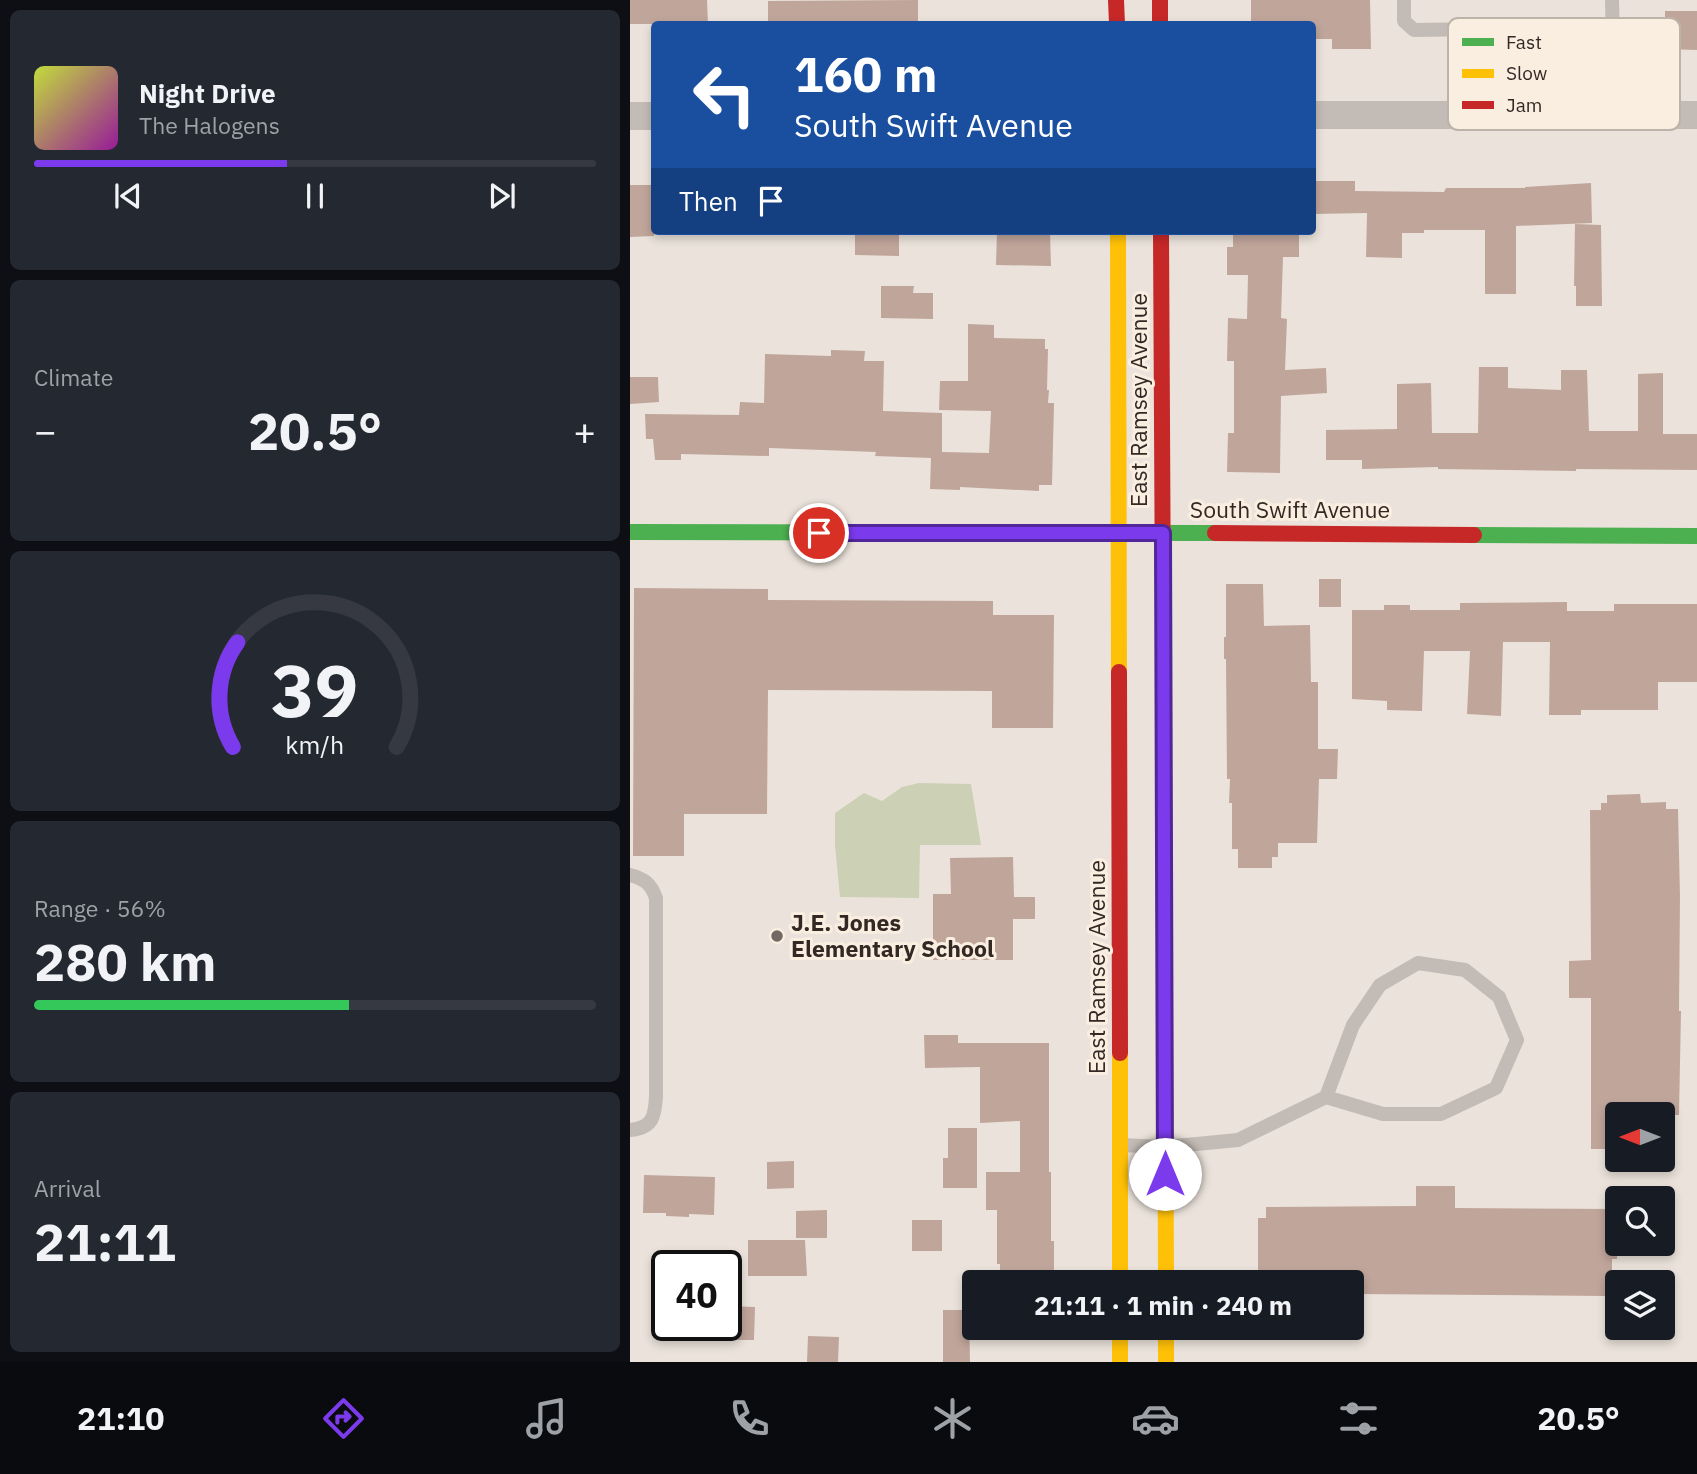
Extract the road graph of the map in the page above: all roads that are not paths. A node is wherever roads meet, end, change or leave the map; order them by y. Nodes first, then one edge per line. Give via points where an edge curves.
1 (1116, 0) edge
2 (1160, 0) edge
3 (1404, 0) edge
4 (1612, 0) edge
5 (1613, 18) edge
6 (1116, 21) edge
7 (1160, 21) edge
8 (1448, 29) edge
9 (1316, 115) edge
10 (1448, 115) edge
11 (630, 116) edge
12 (651, 116) edge
13 (1118, 235) edge
14 (1161, 235) edge
15 (630, 532) edge
16 (1119, 533) junction
17 (1163, 533) junction
18 (1697, 536) edge
19 (630, 875) edge
20 (1326, 1097) junction
21 (630, 1130) edge
22 (1120, 1145) junction
23 (1165, 1147) junction
24 (1120, 1270) edge
25 (1166, 1270) edge
26 (1120, 1340) edge
27 (1166, 1340) edge
28 (1120, 1362) edge
29 (1166, 1362) edge

1 - 6 street
2 - 7 street
3 - 8 lane via 1404,21 1414,30
4 - 5 lane
9 - 10 street
11 - 12 street
13 - 16 street, East Ramsey Avenue
14 - 17 street, East Ramsey Avenue
15 - 16 street, South Swift Avenue
16 - 17 street, South Swift Avenue
16 - 22 street, East Ramsey Avenue
17 - 18 street, South Swift Avenue
17 - 23 street, East Ramsey Avenue
19 - 21 lane via 643,878 656,898 656,1096 650,1124
20 - 20 lane via 1353,1025 1380,985 1418,963 1465,970 1499,997 1517,1040 1496,1088 1441,1114 1383,1114
20 - 23 lane via 1238,1140
22 - 23 lane
22 - 24 street, East Ramsey Avenue
23 - 25 street, East Ramsey Avenue
26 - 28 street
27 - 29 street

